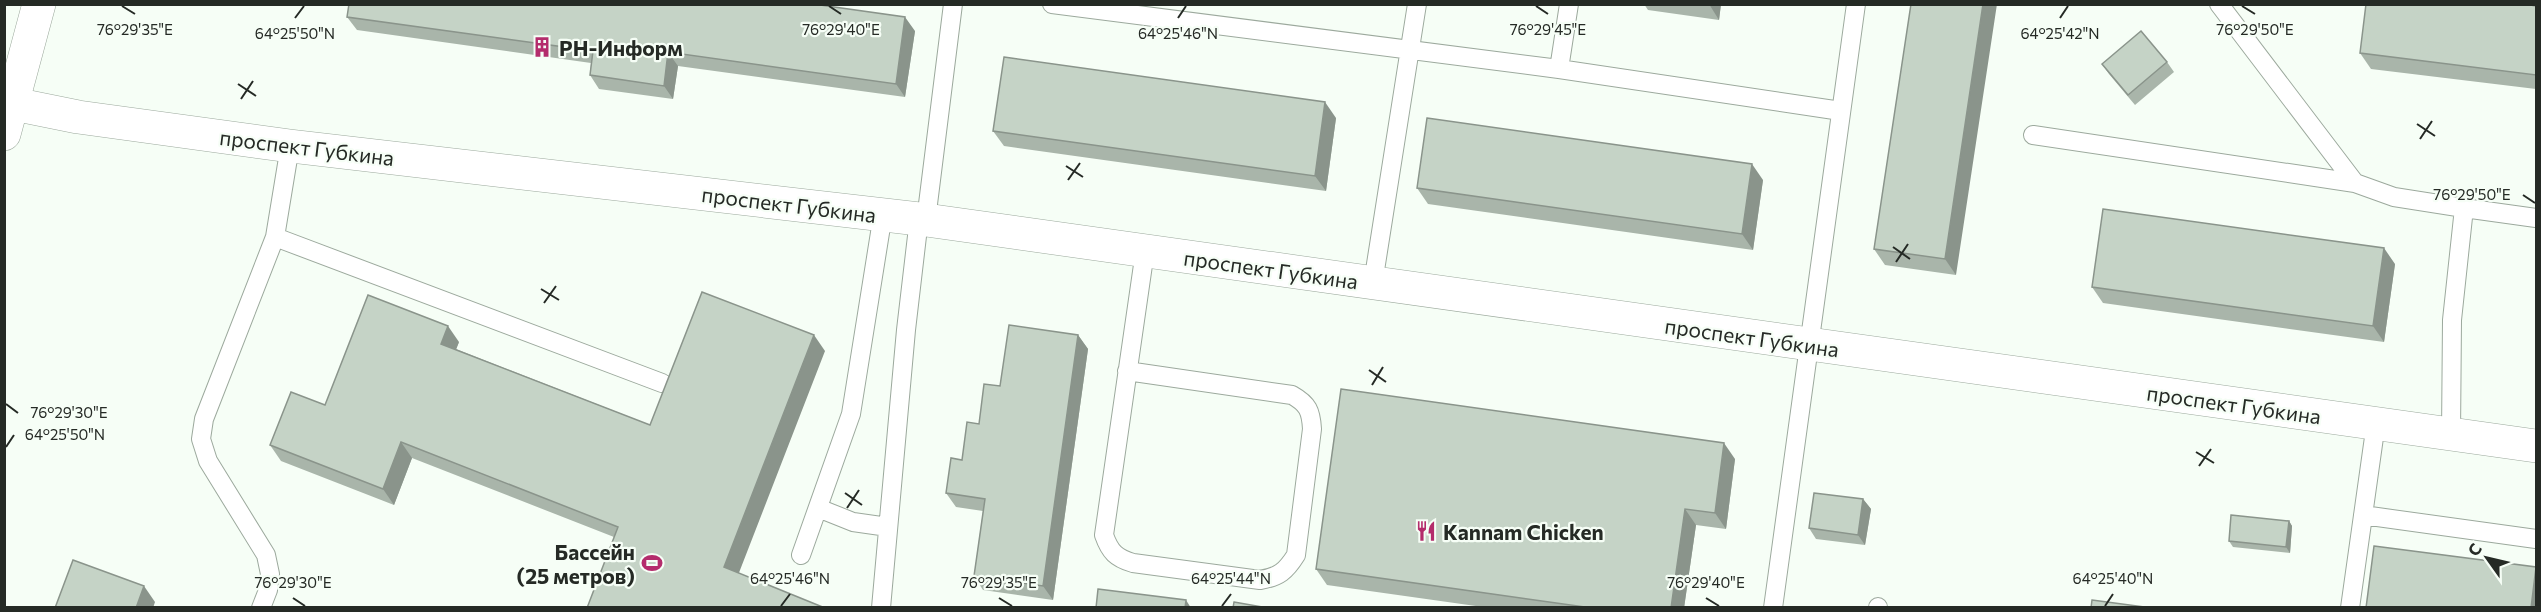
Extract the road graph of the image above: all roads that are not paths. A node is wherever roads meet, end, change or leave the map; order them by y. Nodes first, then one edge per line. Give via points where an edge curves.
1 (39, 4) edge
2 (953, 4) edge
3 (1052, 4) edge
4 (1417, 4) edge
5 (1569, 4) edge
6 (1856, 4) edge
7 (2219, 4) edge
8 (1410, 50) junction
9 (1559, 69) junction
10 (1842, 111) junction
11 (8, 114) edge
12 (2033, 135) dead end
13 (290, 146) junction
14 (2355, 183) junction
15 (2464, 208) junction
16 (883, 214) junction
17 (2536, 218) edge
18 (923, 220) junction
19 (274, 237) junction
20 (1145, 251) junction
21 (1373, 283) junction
22 (1809, 345) junction
23 (1127, 371) junction
24 (662, 383) dead end
25 (2376, 423) junction
26 (2451, 434) junction
27 (2536, 446) edge
28 (818, 508) junction
29 (2363, 515) junction
30 (888, 527) junction
31 (2536, 539) edge
32 (801, 555) dead end
33 (261, 608) edge
34 (881, 608) edge
35 (1773, 608) edge
36 (2350, 608) edge

1 - 11 street
2 - 18 lane
3 - 8 lane
4 - 8 lane
5 - 9 lane
6 - 10 lane
7 - 14 lane
8 - 9 lane
8 - 21 lane
9 - 10 lane
10 - 22 lane
11 - 13 street, проспект Губкина
12 - 14 lane
13 - 16 street, проспект Губкина
13 - 19 lane
14 - 15 lane via 2394,197
15 - 17 lane
15 - 26 lane via 2452,320
16 - 18 street, проспект Губкина
16 - 28 lane via 851,414
18 - 20 street, проспект Губкина
18 - 30 lane via 906,330
19 - 24 lane
19 - 33 lane via 204,419 201,440 208,461 266,555 270,574
20 - 21 street, проспект Губкина
20 - 23 lane
21 - 22 street, проспект Губкина
22 - 25 street, проспект Губкина
22 - 35 lane
23 - 23 lane via 1104,535 1109,549 1133,563 1260,580 1277,577 1288,569 1296,555 1311,429 1311,411 1303,401 1292,395
25 - 26 street, проспект Губкина
25 - 29 lane
26 - 27 street, проспект Губкина
28 - 30 lane via 853,522
28 - 32 lane
29 - 31 lane
29 - 36 lane
30 - 34 lane

